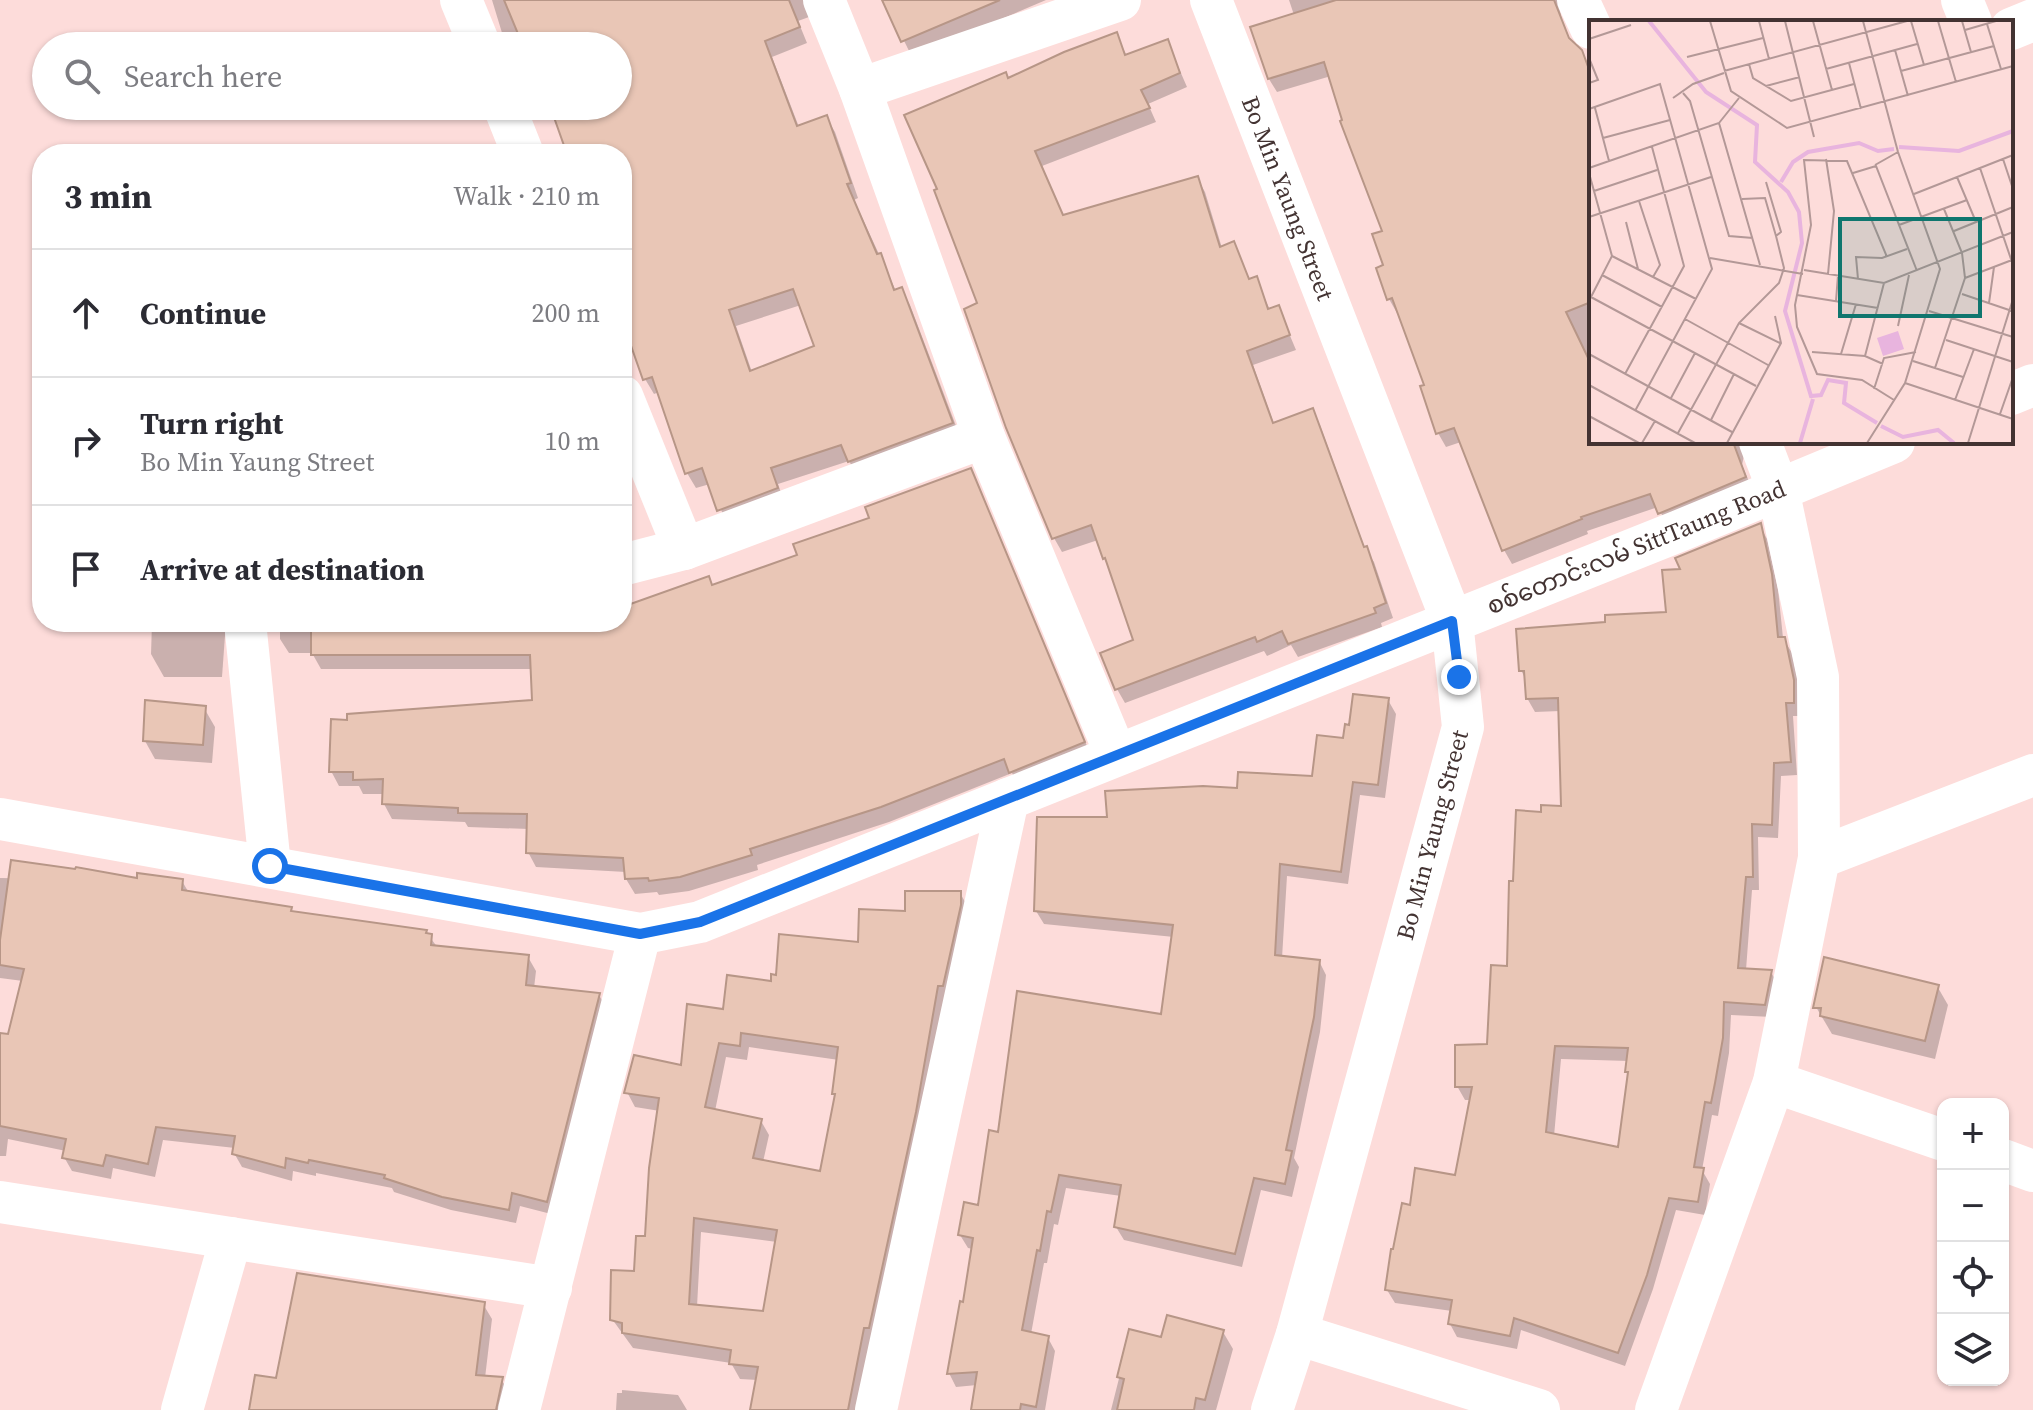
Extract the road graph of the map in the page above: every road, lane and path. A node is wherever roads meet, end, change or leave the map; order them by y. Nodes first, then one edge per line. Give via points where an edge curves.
1 (461, 0) edge
2 (824, 0) edge
3 (1120, 0) edge
4 (1211, 0) edge
5 (1578, 0) edge
6 (1962, 0) edge
7 (1970, 20) edge
8 (2033, 20) edge
9 (1589, 24) edge
10 (2013, 28) edge
11 (474, 32) edge
12 (860, 89) junction
13 (510, 120) edge
14 (519, 144) edge
15 (2033, 385) edge
16 (2013, 393) edge
17 (632, 421) edge
18 (984, 437) junction
19 (1761, 444) edge
20 (1889, 444) edge
21 (1778, 489) junction
22 (684, 549) junction
23 (632, 562) edge
24 (1452, 621) junction
25 (246, 632) edge
26 (1116, 755) junction
27 (2033, 775) edge
28 (1008, 799) junction
29 (0, 819) edge
30 (1819, 858) junction
31 (270, 866) junction
32 (640, 934) junction
33 (1774, 1082) junction
34 (1937, 1138) edge
35 (2009, 1162) edge
36 (2033, 1171) edge
37 (0, 1202) edge
38 (231, 1238) junction
39 (551, 1288) junction
40 (1297, 1334) junction
41 (182, 1410) edge
42 (519, 1410) edge
43 (876, 1410) edge
44 (1272, 1410) edge
45 (1539, 1410) edge
46 (1656, 1410) edge

1 - 11 street
2 - 12 street
3 - 12 street
4 - 24 street, Bo Min Yaung Street
5 - 9 street
6 - 7 street
8 - 10 street
12 - 18 street
13 - 14 street
15 - 16 street
17 - 22 street
18 - 22 street
18 - 26 street
19 - 21 street
20 - 21 street, စစ်တောင်းလမ် SittTaung Road
21 - 24 street, စစ်တောင်းလမ် SittTaung Road
21 - 30 street via 1818,677
22 - 23 street
24 - 26 street, စစ်တောင်းလမ် SittTaung Road
24 - 40 street, Bo Min Yaung Street via 1463,727
25 - 31 street
26 - 28 street, စစ်တောင်းလမ် SittTaung Road
27 - 30 street
28 - 32 street, စစ်တောင်းလမ် SittTaung Road via 700,922
28 - 43 street
29 - 31 street, စစ်တောင်းလမ် SittTaung Road
30 - 33 street
31 - 32 street, စစ်တောင်းလမ် SittTaung Road
32 - 39 street
33 - 34 street
33 - 46 street
35 - 36 street
37 - 38 street
38 - 39 street
38 - 41 street
39 - 42 street
40 - 44 street, Bo Min Yaung Street
40 - 45 street

